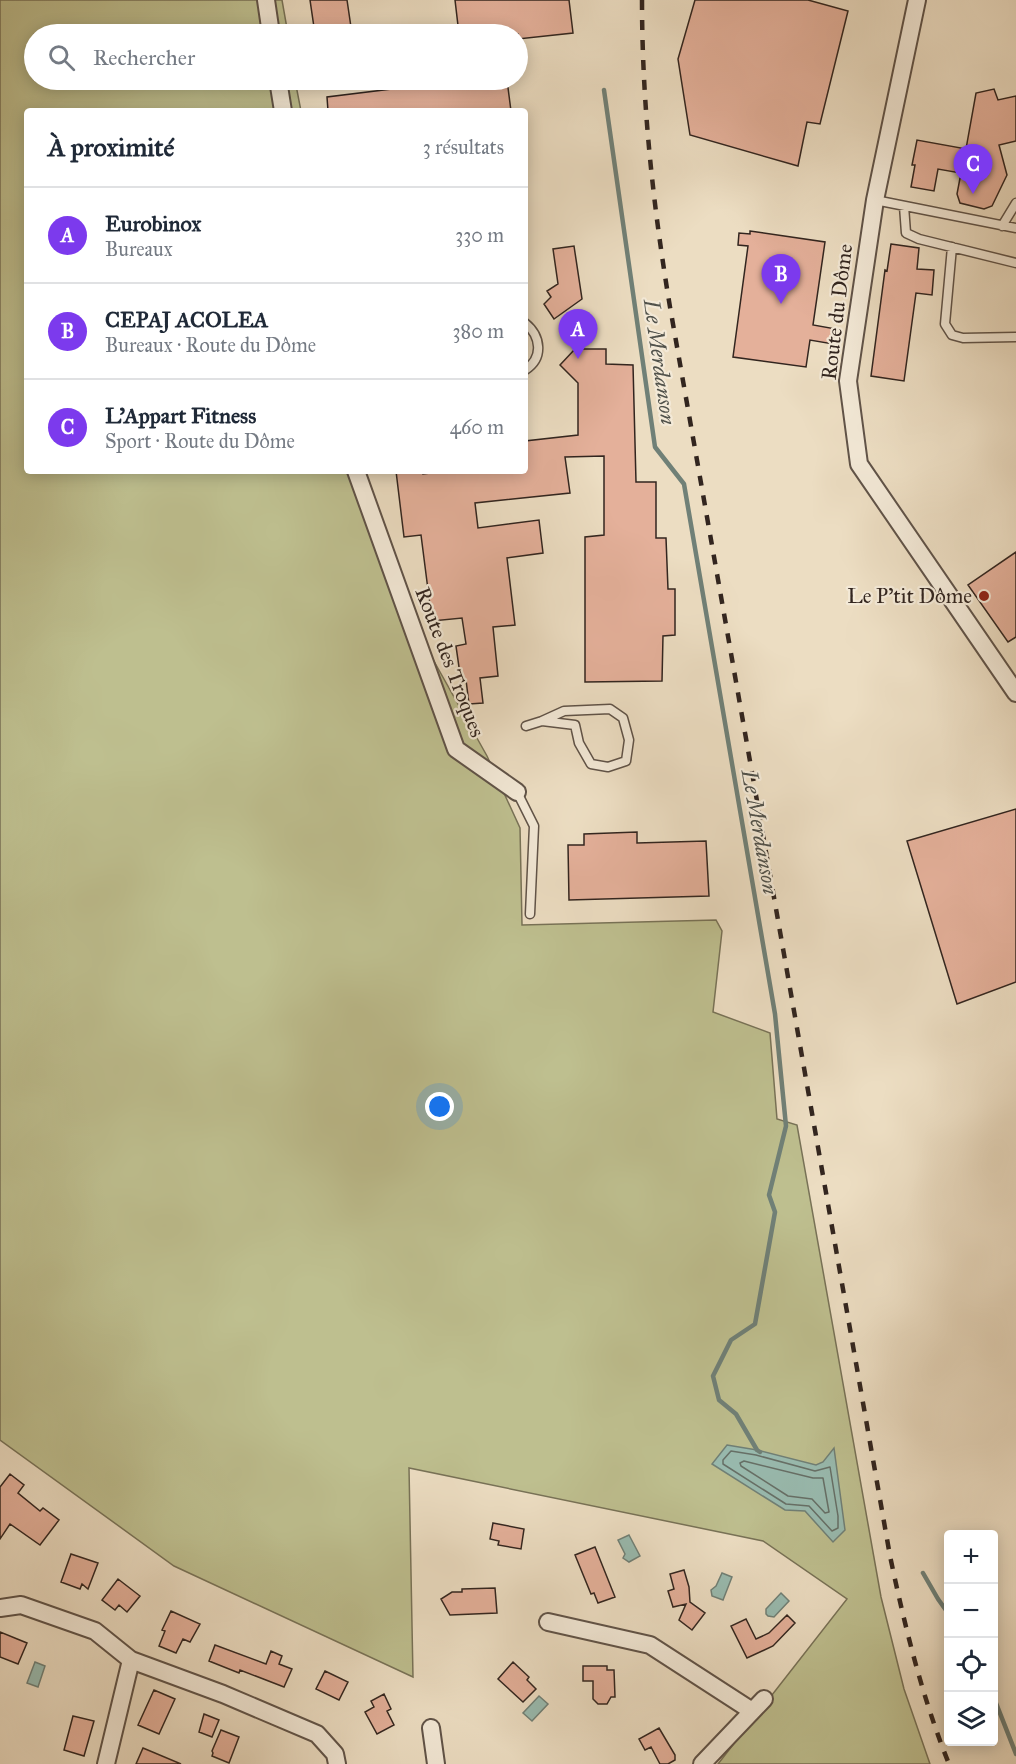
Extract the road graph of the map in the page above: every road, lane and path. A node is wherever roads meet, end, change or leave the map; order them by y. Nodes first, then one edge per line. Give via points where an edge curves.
1 (266, 0) edge
2 (917, 0) edge
3 (270, 24) edge
4 (280, 90) edge
5 (283, 108) edge
6 (875, 200) junction
7 (1016, 203) edge
8 (904, 206) junction
9 (1002, 226) junction
10 (1016, 228) edge
11 (952, 247) junction
12 (1016, 263) edge
13 (528, 326) edge
14 (1016, 337) edge
15 (528, 367) edge
16 (357, 474) edge
17 (1016, 693) edge
18 (542, 721) junction
19 (526, 726) dead end
20 (517, 792) joint
21 (530, 914) dead end
22 (0, 1608) edge
23 (548, 1622) dead end
24 (131, 1660) junction
25 (431, 1728) dead end
26 (106, 1764) edge
27 (337, 1764) edge
28 (436, 1764) edge
29 (702, 1764) edge

1 - 3 street
2 - 6 street, Route du Dôme
4 - 5 street
6 - 8 lane
6 - 17 street, Route du Dôme via 848,381 859,464
7 - 9 lane
8 - 9 lane
8 - 11 lane via 906,233
9 - 10 lane
11 - 12 lane
11 - 14 lane via 945,324 952,335
13 - 15 lane via 539,345
16 - 20 street, Route des Troques via 456,750
18 - 18 lane via 575,725 579,743 591,764 608,767 626,761 629,740 623,717 610,710 564,711
18 - 19 lane
20 - 21 lane, Route des Troques via 534,826
22 - 24 street via 21,1605 95,1631
23 - 29 street via 650,1645 758,1705
24 - 26 street
24 - 27 street via 317,1734 335,1754
25 - 28 street

